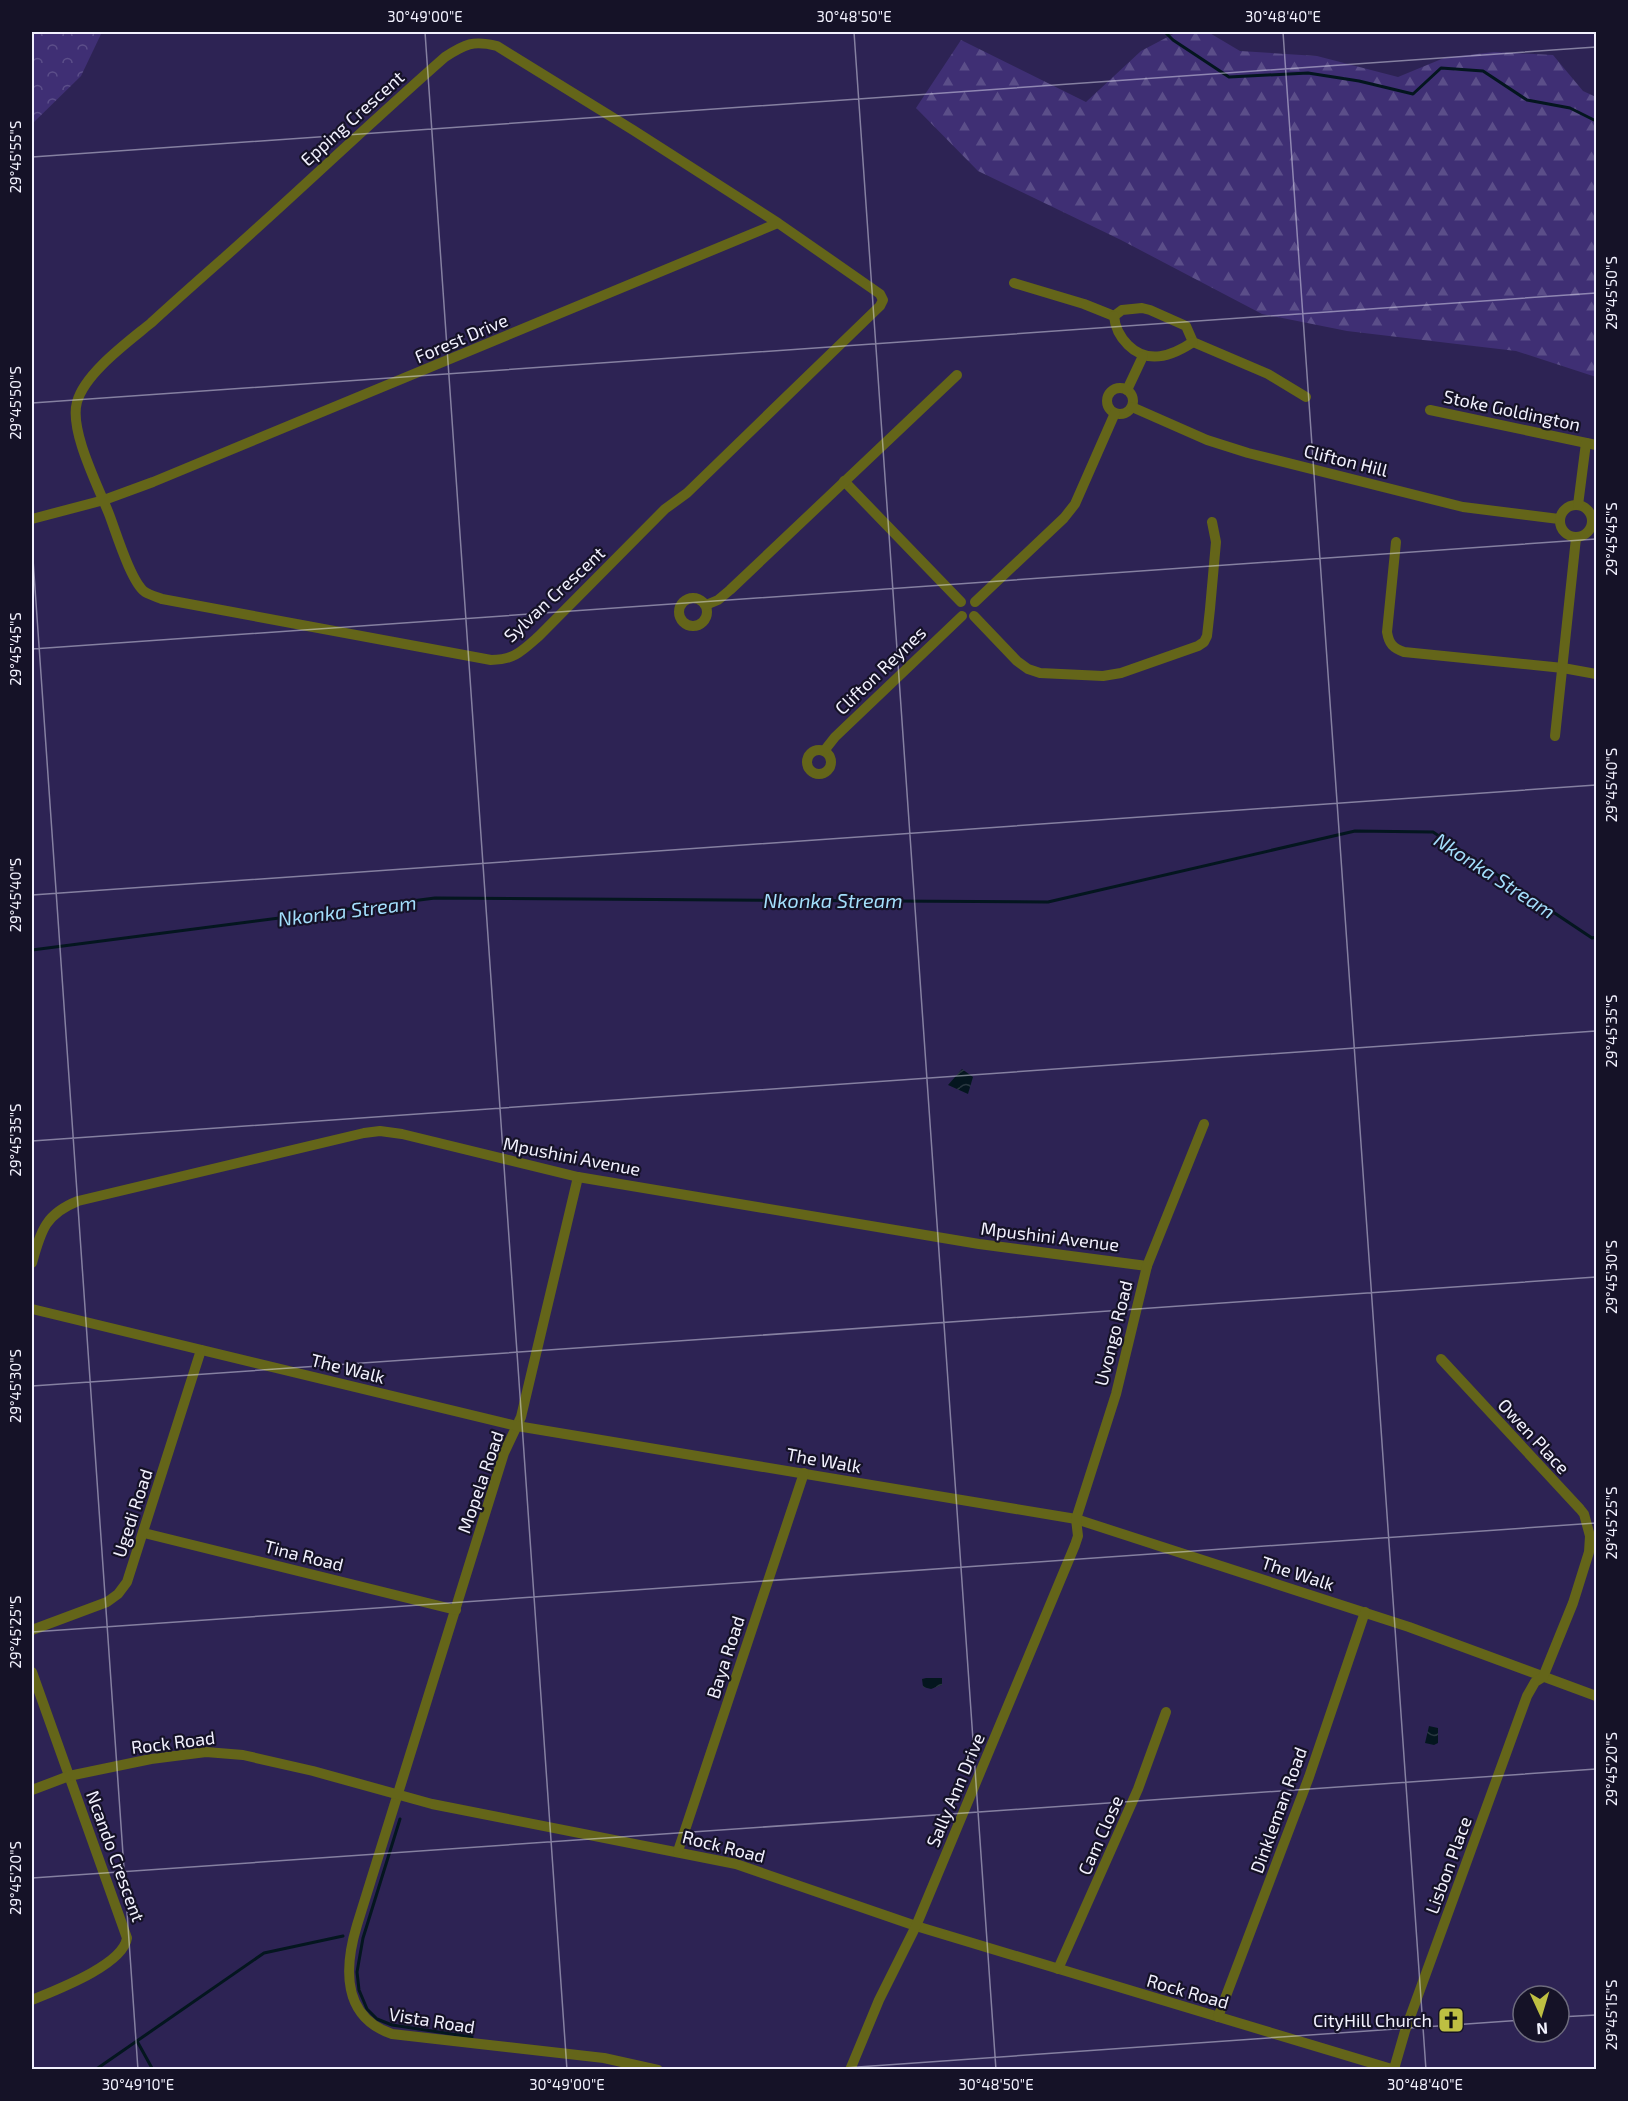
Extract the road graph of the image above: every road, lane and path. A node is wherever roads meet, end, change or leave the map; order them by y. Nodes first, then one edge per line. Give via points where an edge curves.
1 (468, 32) edge
2 (472, 43) junction
3 (778, 223) junction
4 (1014, 283) dead end
5 (1114, 316) junction
6 (1193, 342) junction
7 (1143, 356) junction
8 (957, 375) dead end
9 (1127, 390) junction
10 (1306, 397) dead end
11 (1132, 407) junction
12 (1430, 410) dead end
13 (1115, 413) junction
14 (1591, 444) edge
15 (844, 481) junction
16 (104, 500) junction
17 (1578, 505) junction
18 (32, 519) edge
19 (1559, 519) junction
20 (1212, 522) dead end
21 (1594, 524) edge
22 (1576, 537) junction
23 (1396, 542) dead end
24 (961, 602) junction
25 (975, 602) junction
26 (706, 605) dead end
27 (962, 616) junction
28 (974, 616) junction
29 (1563, 668) junction
30 (1596, 674) edge
31 (1555, 736) dead end
32 (824, 751) dead end
33 (1204, 1124) dead end
34 (578, 1177) junction
35 (32, 1263) edge
36 (1147, 1266) junction
37 (32, 1309) edge
38 (201, 1350) junction
39 (1441, 1359) dead end
40 (517, 1426) junction
41 (804, 1473) junction
42 (1076, 1519) junction
43 (144, 1533) junction
44 (456, 1610) junction
45 (1365, 1612) junction
46 (32, 1630) edge
47 (32, 1672) edge
48 (1543, 1677) junction
49 (1596, 1696) edge
50 (1166, 1712) dead end
51 (69, 1776) junction
52 (32, 1790) edge
53 (398, 1794) junction
54 (678, 1851) junction
55 (916, 1926) junction
56 (1058, 1969) junction
57 (32, 2000) edge
58 (1218, 2017) junction
59 (1372, 2066) edge
60 (1394, 2069) edge
61 (658, 2070) edge
62 (850, 2070) edge

1 - 2 street
2 - 3 street via 497,46
2 - 16 street, Epping Crescent via 436,64 92,377 77,401 76,427
3 - 16 street, Forest Drive
3 - 16 street, Sylvan Crescent via 880,294 880,306 687,493 665,509 538,636 505,660 162,599 137,583
4 - 5 street
5 - 6 street via 1122,310 1150,310 1186,326
5 - 7 street via 1120,334
6 - 7 street via 1166,356
6 - 10 street via 1268,374
7 - 9 street
8 - 15 street
9 - 11 street via 1133,399
9 - 13 street via 1117,389 1108,398 1108,406
11 - 13 street via 1126,413
11 - 19 street, Clifton Hill via 1207,440 1248,453 1463,507
12 - 14 street, Stoke Goldington
13 - 25 street via 1075,504
14 - 17 street, Stoke Goldington
15 - 24 street
15 - 26 street via 730,590
16 - 18 street, Forest Drive
17 - 19 street via 1564,510
17 - 21 street via 1591,514
19 - 22 street via 1562,530
20 - 28 street via 1216,542 1207,636 1198,646 1121,673 1040,673 1017,661
21 - 22 street via 1587,534
22 - 29 street
23 - 29 street via 1387,632 1394,648
24 - 25 street
24 - 27 street via 958,610
25 - 28 street
27 - 28 street
27 - 32 street, Clifton Reynes
29 - 30 street
29 - 31 street
33 - 36 street, Uvongo Road
34 - 35 street, Mpushini Avenue via 402,1134 364,1133 63,1207 43,1227
34 - 36 street, Mpushini Avenue via 980,1244
34 - 40 street, Mopela Road
36 - 42 street, Uvongo Road via 1116,1394
37 - 38 street, The Walk
38 - 40 street, The Walk
38 - 43 street, Ugedi Road
39 - 48 street, Owen Place via 1584,1514 1590,1536 1589,1552
40 - 41 street, The Walk
40 - 44 street, Mopela Road via 504,1453
41 - 42 street, The Walk
41 - 54 street, Baya Road
42 - 45 street, The Walk
42 - 55 street, Sally Ann Drive via 1075,1545
43 - 44 street, Tina Road
43 - 46 street, Ugedi Road via 127,1582 118,1594 93,1609
44 - 53 street, Mopela Road
45 - 48 street, The Walk
45 - 58 street, Dinkleman Road via 1309,1778
47 - 51 street
48 - 49 street, The Walk
48 - 60 street, Lisbon Place via 1527,1696
50 - 56 street, Cam Close via 1138,1789
51 - 52 street, Rock Road
51 - 53 street, Rock Road via 151,1759 222,1752
51 - 57 street, Ncando Crescent via 127,1942 109,1962
53 - 54 street, Rock Road via 432,1804
53 - 61 street, Vista Road via 352,1944 351,1989 355,2004 366,2019 381,2030 403,2036 604,2058
54 - 55 street, Rock Road via 754,1869
55 - 56 street, Rock Road
55 - 62 street, Sally Ann Drive
56 - 58 street, Rock Road
58 - 59 street, Rock Road
59 - 60 street, Rock Road

